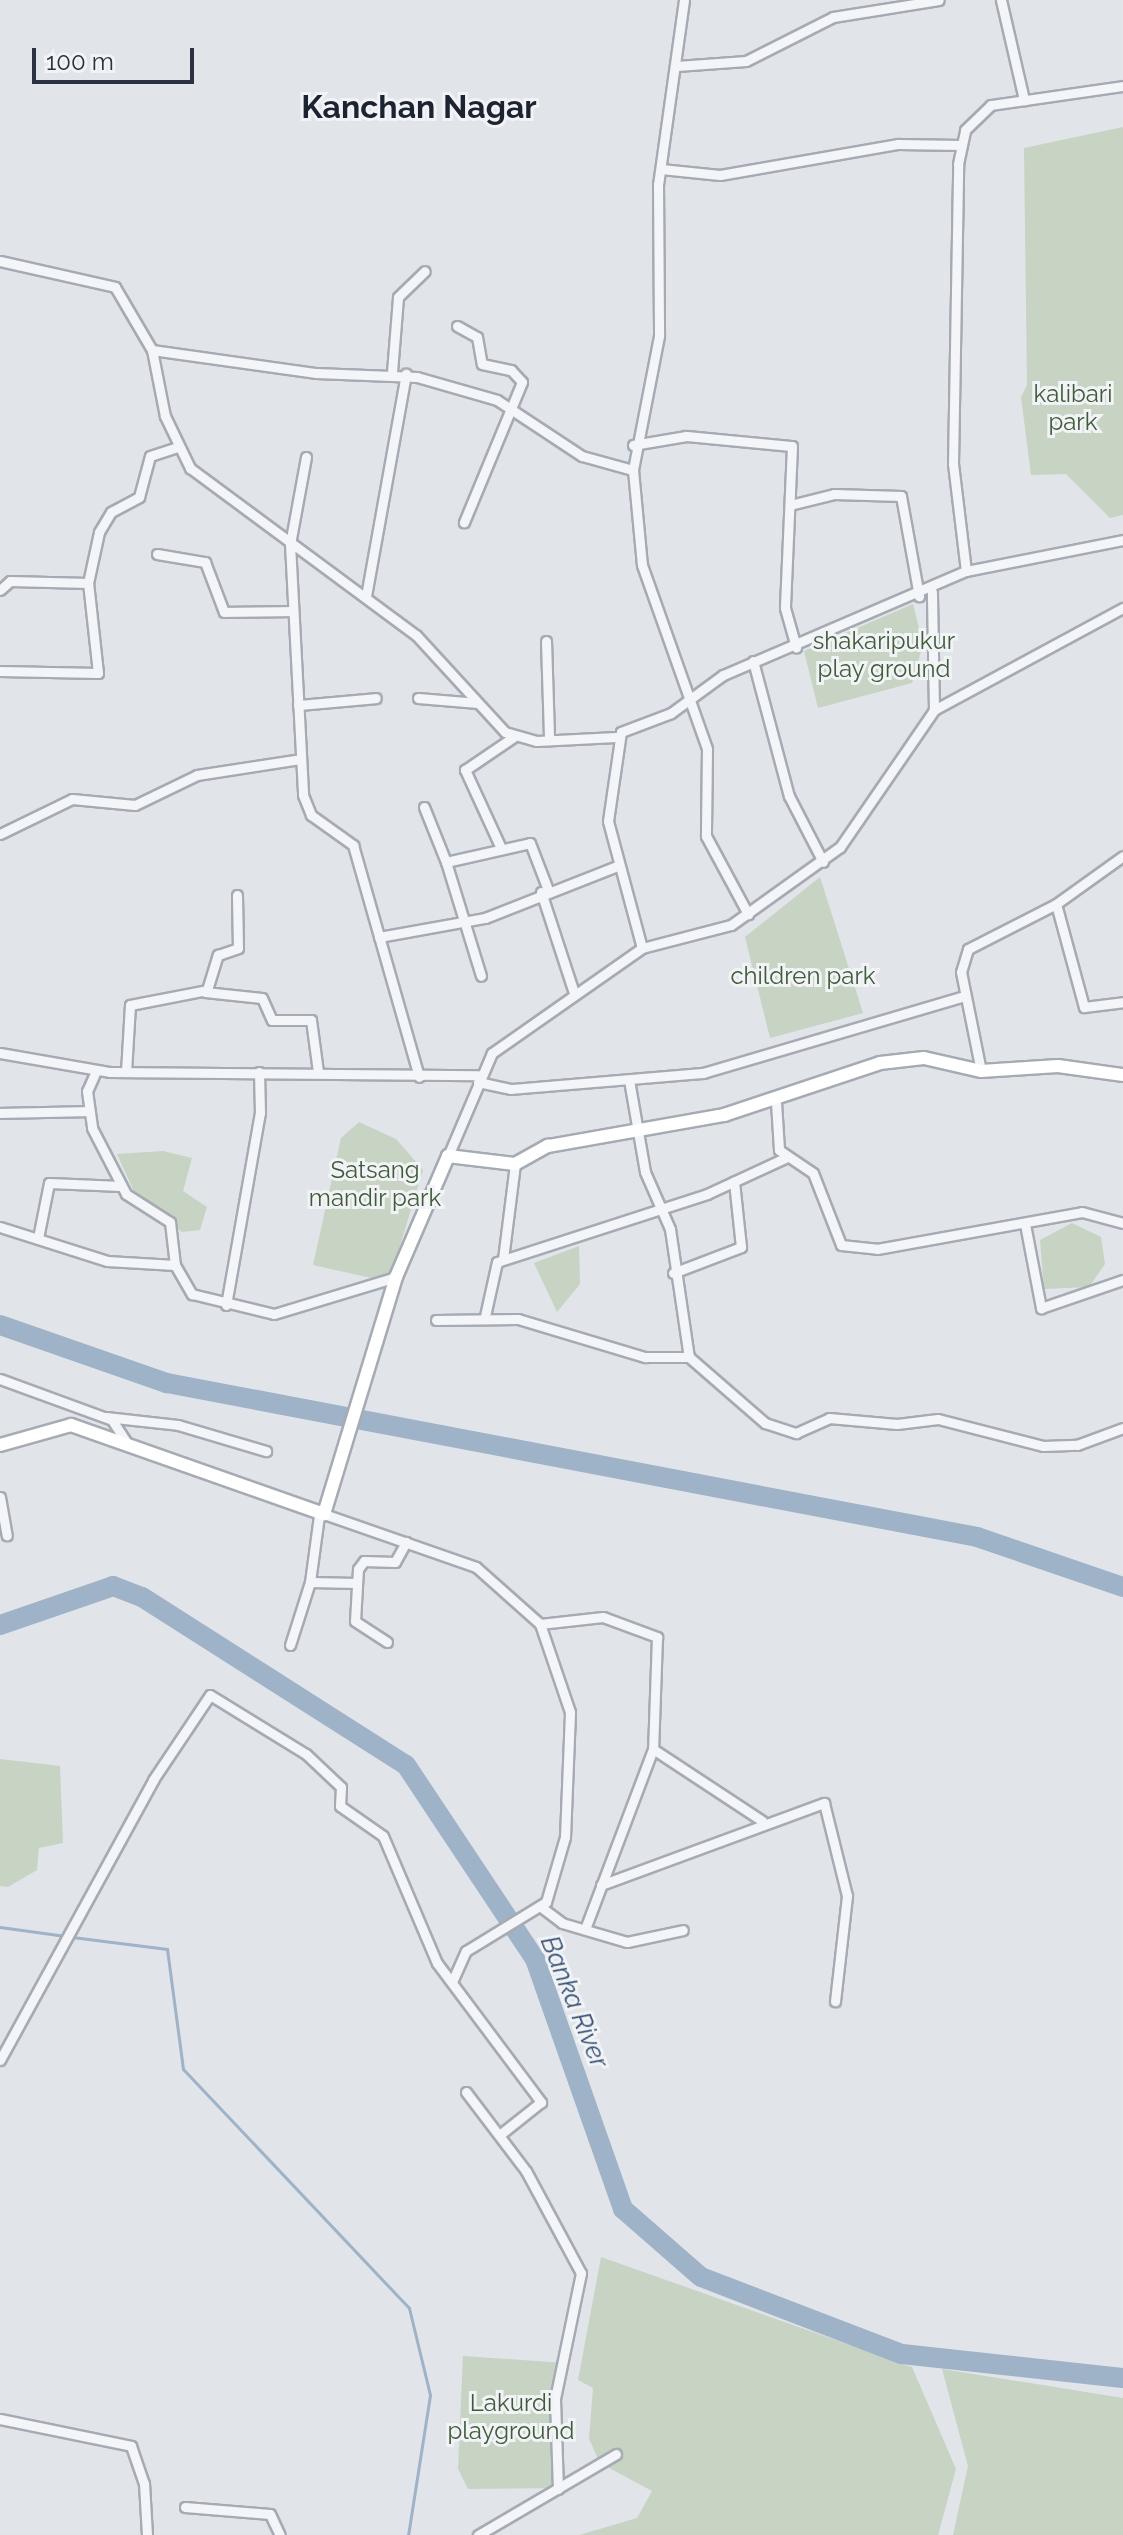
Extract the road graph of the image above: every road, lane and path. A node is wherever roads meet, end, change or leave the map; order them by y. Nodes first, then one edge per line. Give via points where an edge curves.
1 (684, 0) edge
2 (939, 0) edge
3 (1001, 0) edge
4 (677, 66) junction
5 (1123, 86) edge
6 (1024, 100) junction
7 (961, 145) junction
8 (661, 169) junction
9 (0, 261) edge
10 (425, 271) dead end
11 (457, 326) dead end
12 (152, 350) junction
13 (392, 372) junction
14 (406, 374) junction
15 (508, 405) junction
16 (633, 445) junction
17 (178, 447) junction
18 (306, 457) dead end
19 (633, 470) junction
20 (790, 505) junction
21 (464, 522) dead end
22 (1123, 540) edge
23 (290, 544) junction
24 (157, 554) dead end
25 (966, 571) junction
26 (88, 583) junction
27 (0, 590) edge
28 (932, 592) junction
29 (366, 596) junction
30 (919, 596) junction
31 (1123, 608) edge
32 (292, 611) junction
33 (546, 641) dead end
34 (796, 647) junction
35 (753, 661) junction
36 (0, 671) edge
37 (376, 698) dead end
38 (418, 698) dead end
39 (687, 701) junction
40 (298, 705) junction
41 (481, 705) junction
42 (934, 710) junction
43 (515, 736) junction
44 (616, 737) junction
45 (549, 739) junction
46 (300, 759) junction
47 (424, 807) dead end
48 (0, 834) edge
49 (500, 846) junction
50 (1122, 858) edge
51 (446, 862) junction
52 (823, 862) junction
53 (617, 866) junction
54 (545, 891) junction
55 (237, 895) dead end
56 (1056, 904) junction
57 (748, 914) junction
58 (461, 924) junction
59 (379, 937) junction
60 (642, 948) junction
61 (481, 976) dead end
62 (205, 992) junction
63 (574, 993) junction
64 (964, 996) junction
65 (1123, 1002) edge
66 (0, 1053) edge
67 (96, 1071) junction
68 (981, 1071) junction
69 (126, 1072) junction
70 (259, 1072) junction
71 (318, 1072) junction
72 (1123, 1075) edge
73 (419, 1077) junction
74 (478, 1079) junction
75 (629, 1080) junction
76 (776, 1102) junction
77 (88, 1111) junction
78 (0, 1113) edge
79 (638, 1128) junction
80 (448, 1156) junction
81 (787, 1157) junction
82 (515, 1164) junction
83 (734, 1181) junction
84 (121, 1186) junction
85 (659, 1205) junction
86 (1123, 1223) edge
87 (1025, 1224) junction
88 (0, 1227) edge
89 (38, 1238) junction
90 (503, 1259) junction
91 (175, 1265) junction
92 (673, 1273) junction
93 (396, 1277) junction
94 (1123, 1280) edge
95 (226, 1305) junction
96 (485, 1316) junction
97 (436, 1320) dead end
98 (689, 1357) junction
99 (0, 1379) edge
100 (106, 1417) junction
101 (1123, 1428) edge
102 (1, 1444) edge
103 (129, 1446) junction
104 (266, 1451) dead end
105 (0, 1497) edge
106 (322, 1514) junction
107 (7, 1535) dead end
108 (406, 1542) junction
109 (310, 1582) junction
110 (357, 1583) junction
111 (540, 1624) junction
112 (387, 1642) dead end
113 (290, 1645) dead end
114 (653, 1749) junction
115 (762, 1821) junction
116 (601, 1885) junction
117 (541, 1911) junction
118 (586, 1926) junction
119 (683, 1930) dead end
120 (452, 1982) junction
121 (835, 2001) dead end
122 (0, 2060) edge
123 (466, 2092) dead end
124 (502, 2133) junction
125 (0, 2419) edge
126 (616, 2454) dead end
127 (558, 2489) junction
128 (185, 2507) dead end
129 (147, 2535) edge
130 (280, 2535) edge
131 (478, 2535) edge

1 - 4 street
2 - 4 street via 833,17 746,61
3 - 6 street
4 - 8 street
5 - 6 street
6 - 7 street via 980,110
7 - 8 street via 898,144 720,175
7 - 25 street via 953,464
8 - 16 street via 659,336
9 - 12 street via 115,287
10 - 13 street via 398,297
11 - 15 street via 477,337 482,364 520,377
12 - 13 street via 316,373
12 - 17 street
13 - 14 street
14 - 15 street
14 - 29 street
15 - 19 street via 582,456
15 - 21 street via 481,494
16 - 19 street
16 - 20 street via 686,436 792,446
17 - 23 street via 204,479
17 - 26 street via 150,456 139,497 105,519
18 - 23 street
19 - 39 street via 642,565
20 - 30 street via 834,494 901,496
20 - 34 street via 785,608
22 - 25 street
23 - 29 street
23 - 32 street
24 - 32 street via 205,562 224,612
25 - 28 street
26 - 27 street via 10,581
26 - 36 street via 98,673
28 - 30 street
28 - 42 street
29 - 41 street via 452,668
30 - 34 street
31 - 42 street
32 - 40 street
33 - 45 street
34 - 35 street
35 - 39 street
35 - 52 street via 789,796
37 - 40 street
38 - 41 street
39 - 44 street
39 - 57 street via 707,749 706,836
40 - 46 street
41 - 43 street
42 - 52 street
43 - 45 street
43 - 49 street via 465,770
44 - 45 street
44 - 53 street via 608,821
46 - 48 street via 197,775 135,805 72,799
46 - 59 street via 307,808 353,845
47 - 51 street
49 - 51 street
49 - 54 street via 533,844
50 - 56 street
51 - 58 street
52 - 57 street
53 - 54 street
53 - 60 street
54 - 58 street
54 - 63 street
55 - 62 street via 238,948 218,955
56 - 64 street via 968,949
56 - 65 street via 1084,1007
57 - 60 street
58 - 59 street
58 - 61 street
59 - 73 street
60 - 63 street
62 - 69 street via 130,1005
62 - 71 street via 262,998 272,1020 311,1020
63 - 74 street via 508,1039
64 - 68 street
64 - 75 street via 814,1035 731,1066
66 - 67 street
67 - 69 street
67 - 77 street
68 - 72 main road via 1058,1066
68 - 76 main road via 924,1058 880,1063
69 - 70 street
70 - 71 street
70 - 95 street via 260,1113
71 - 73 street
73 - 74 street
74 - 75 street via 511,1089
74 - 80 street
75 - 79 street
76 - 79 main road
76 - 81 street via 775,1142
77 - 78 street
77 - 84 street
79 - 82 main road via 548,1146
79 - 85 street
80 - 82 main road
80 - 93 main road
81 - 83 street
81 - 87 street via 813,1173 841,1245 877,1249
82 - 90 street
83 - 85 street
83 - 92 street via 741,1247
84 - 89 street via 49,1183
84 - 91 street via 170,1222
85 - 90 street
85 - 92 street
86 - 87 street via 1082,1212
87 - 94 street via 1041,1308
88 - 89 street
89 - 91 street via 107,1261
90 - 96 street via 491,1268
91 - 95 street via 192,1294
92 - 98 street
93 - 95 street via 274,1314
93 - 106 main road via 376,1359
96 - 97 street
96 - 98 street via 528,1321 667,1362
98 - 101 street via 765,1423 787,1432 829,1418 897,1424 938,1419 1063,1446
99 - 100 street
100 - 103 street
100 - 104 street via 178,1425
102 - 103 main road via 61,1424
103 - 106 main road
105 - 107 street
106 - 108 street
106 - 109 street
108 - 110 street via 395,1562 364,1561
108 - 111 street via 476,1567
109 - 110 street
109 - 113 street
110 - 112 street via 355,1621
111 - 114 street via 612,1618 657,1637
111 - 117 street via 570,1712 573,1752 565,1837
114 - 115 street
114 - 116 street
115 - 116 street
115 - 121 street via 814,1802 831,1810 847,1896
116 - 118 street
117 - 118 street via 562,1923
117 - 120 street via 466,1951
118 - 119 street via 627,1942
120 - 122 street via 383,1836 340,1806 341,1787 306,1754 210,1695 153,1780
120 - 124 street via 541,2102
123 - 124 street
124 - 127 street via 581,2273 555,2399
125 - 129 street via 131,2446 144,2483
126 - 127 street
127 - 131 street
128 - 130 street via 270,2514

